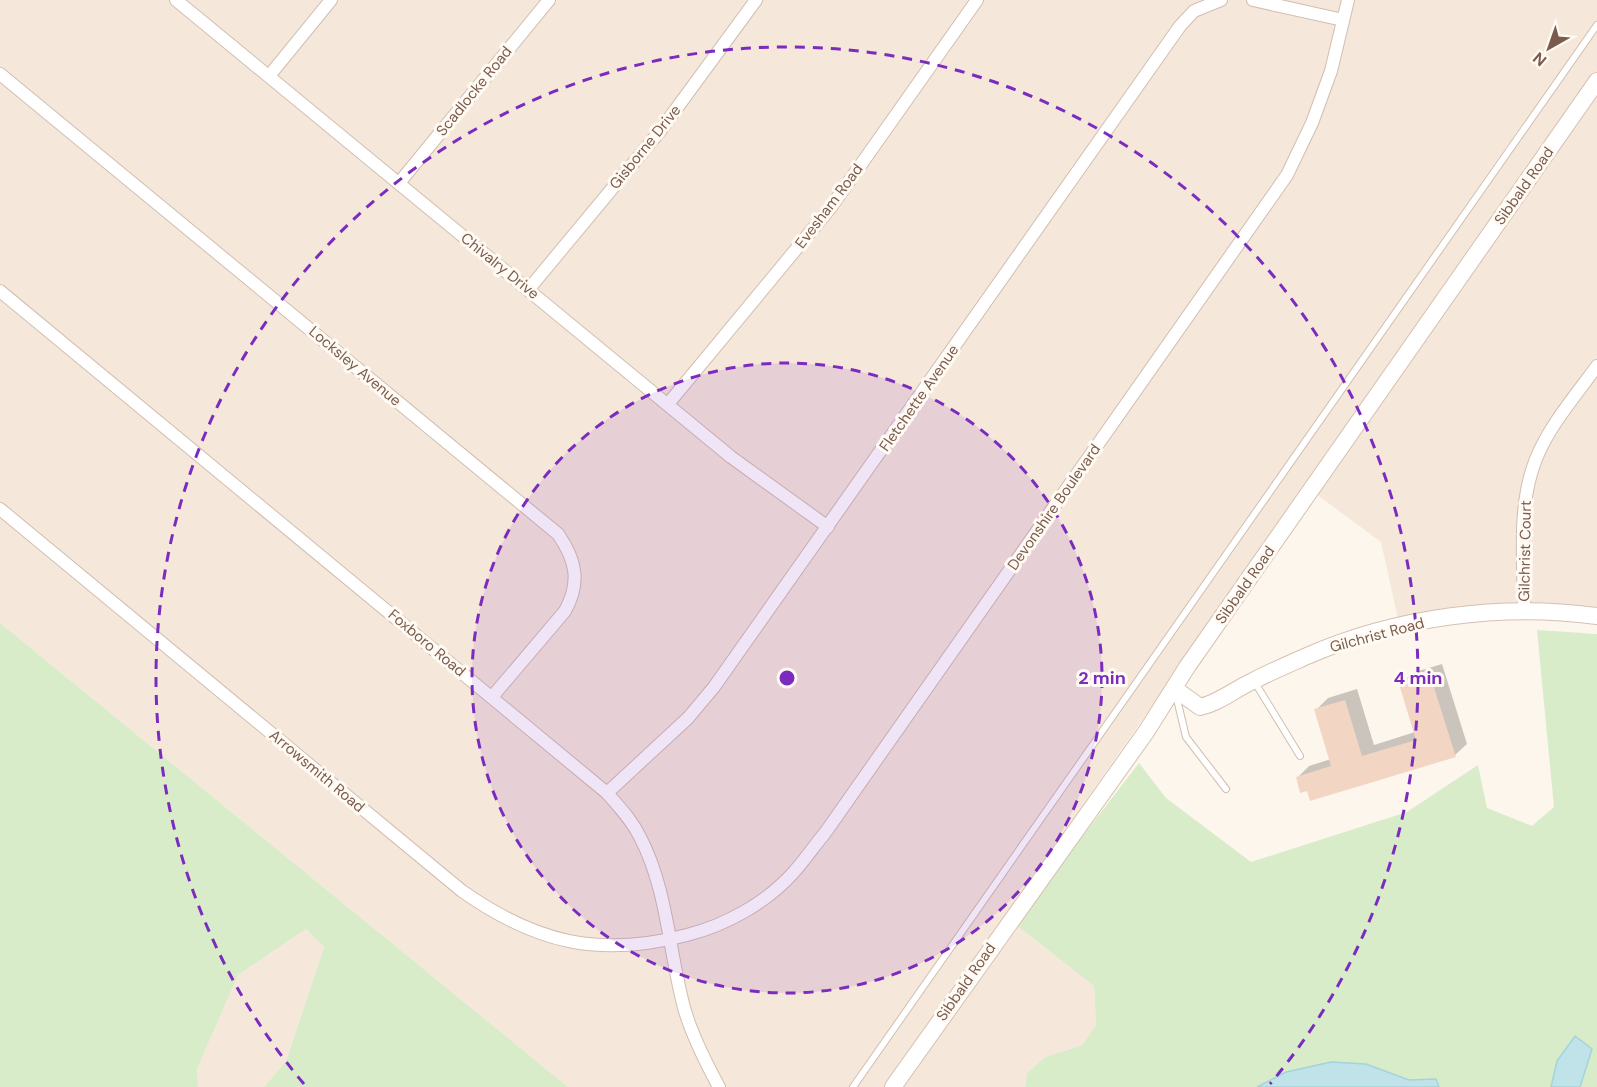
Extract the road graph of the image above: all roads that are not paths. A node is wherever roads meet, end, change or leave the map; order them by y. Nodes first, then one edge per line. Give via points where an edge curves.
1 (176, 0) edge
2 (332, 0) edge
3 (549, 0) edge
4 (756, 0) edge
5 (977, 0) edge
6 (1221, 0) edge
7 (1253, 0) edge
8 (1348, 0) edge
9 (1343, 20) junction
10 (1597, 25) edge
11 (0, 74) edge
12 (269, 76) junction
13 (1597, 81) edge
14 (399, 183) junction
15 (528, 290) junction
16 (0, 291) edge
17 (1597, 366) edge
18 (668, 404) junction
19 (0, 509) edge
20 (828, 527) junction
21 (1524, 611) junction
22 (1597, 616) edge
23 (1253, 680) junction
24 (1175, 689) junction
25 (492, 697) junction
26 (1300, 756) dead end
27 (1226, 789) dead end
28 (607, 792) junction
29 (671, 939) junction
30 (720, 1087) edge
31 (853, 1087) edge
32 (893, 1087) edge

1 - 12 street, Chivalry Drive
2 - 12 street
3 - 14 street, Scadlocke Road
4 - 15 street, Gisborne Drive via 660,131
5 - 18 street, Evesham Road via 831,207
6 - 20 street, Fletchette Avenue via 1194,12 1180,26
7 - 9 street
8 - 9 street, Devonshire Boulevard
9 - 29 street, Devonshire Boulevard via 1324,92 1287,175 825,833 793,874 769,895 711,929
10 - 31 lane
11 - 25 street, Locksley Avenue via 558,534 574,562 573,596 565,611
12 - 14 street, Chivalry Drive
13 - 24 street, Sibbald Road
14 - 15 street, Chivalry Drive
15 - 18 street, Chivalry Drive
16 - 25 street, Foxboro Road
17 - 21 street, Gilchrist Court via 1536,458 1528,484
18 - 20 street, Chivalry Drive via 757,477
19 - 29 street, Arrowsmith Road via 490,911 548,936 581,944 639,946
20 - 28 street, Fletchette Avenue via 714,687 688,718
21 - 22 street, Gilchrist Road
21 - 23 street, Gilchrist Road via 1468,614 1388,629 1327,648
23 - 24 street, Gilchrist Road via 1210,705 1200,706
23 - 26 lane
24 - 27 lane via 1186,737
24 - 32 street, Sibbald Road
25 - 28 street, Foxboro Road
28 - 29 street, Foxboro Road via 628,817 648,853
29 - 30 street, Foxboro Road via 696,1044

